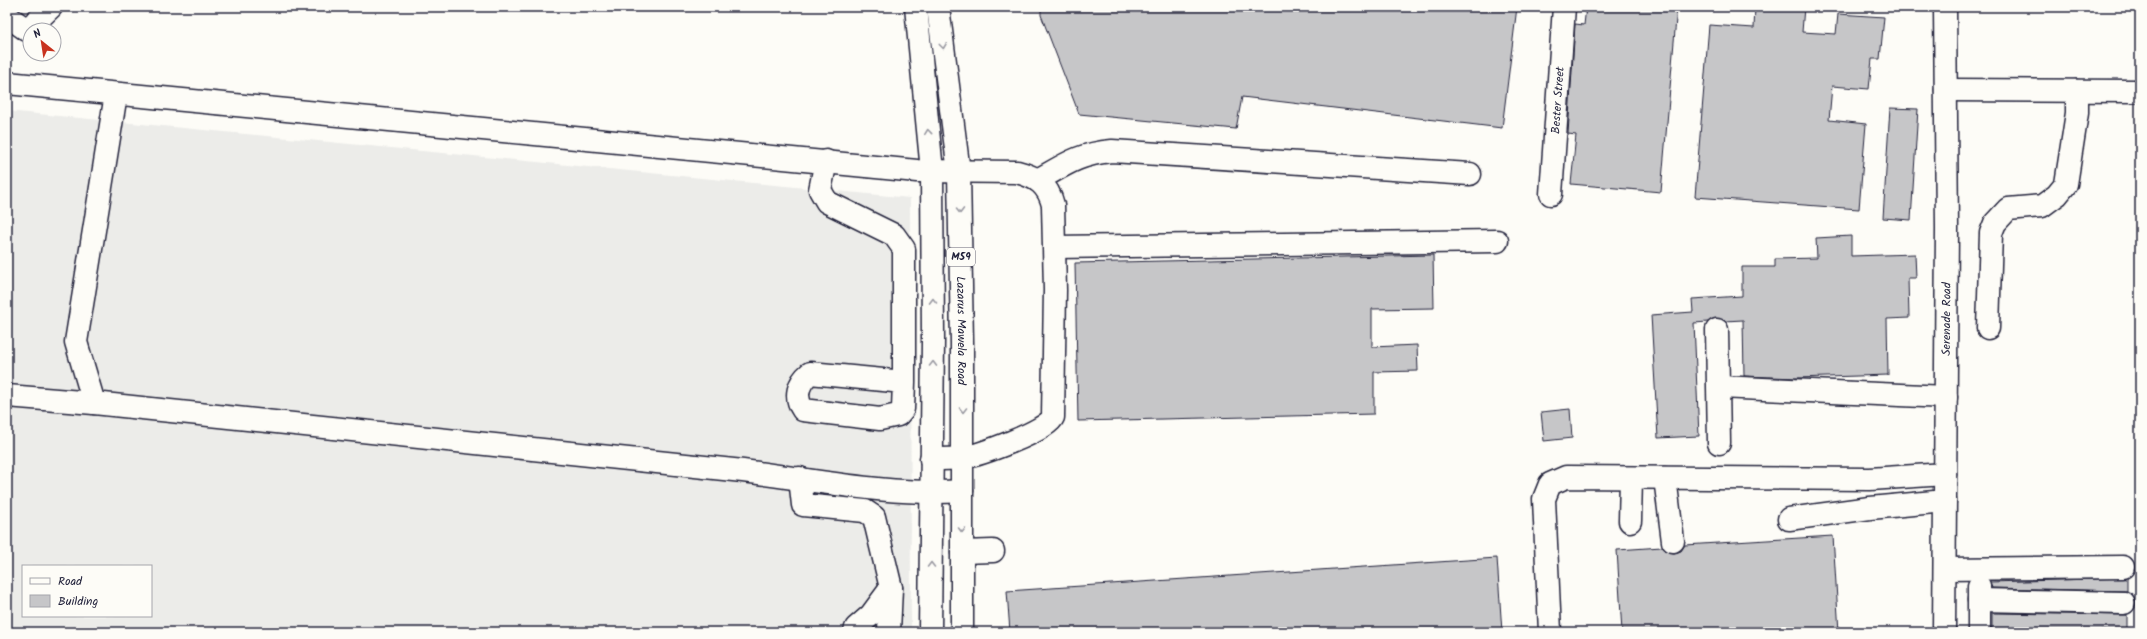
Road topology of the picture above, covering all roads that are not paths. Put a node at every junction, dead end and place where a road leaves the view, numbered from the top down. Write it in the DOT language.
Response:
graph roads {
  1 [pos="51,7"];
  2 [pos="916,7"];
  3 [pos="938,7"];
  4 [pos="1564,7"];
  5 [pos="1946,7"];
  6 [pos="7,16"];
  7 [pos="7,83"];
  8 [pos="1946,90"];
  9 [pos="2076,91"];
  10 [pos="2140,91"];
  11 [pos="116,94"];
  12 [pos="826,161"];
  13 [pos="932,171"];
  14 [pos="959,172"];
  15 [pos="1470,174"];
  16 [pos="1038,180"];
  17 [pos="1551,194"];
  18 [pos="1497,241"];
  19 [pos="1055,247"];
  20 [pos="1988,328"];
  21 [pos="1717,330"];
  22 [pos="904,382"];
  23 [pos="1718,387"];
  24 [pos="7,396"];
  25 [pos="1946,397"];
  26 [pos="94,403"];
  27 [pos="1719,443"];
  28 [pos="963,458"];
  29 [pos="931,459"];
  30 [pos="1945,474"];
  31 [pos="800,478"];
  32 [pos="1631,478"];
  33 [pos="1665,478"];
  34 [pos="962,491"];
  35 [pos="931,493"];
  36 [pos="1945,501"];
  37 [pos="1789,519"];
  38 [pos="1630,521"];
  39 [pos="1673,541"];
  40 [pos="993,551"];
  41 [pos="962,552"];
  42 [pos="2123,567"];
  43 [pos="1945,569"];
  44 [pos="1978,569"];
  45 [pos="891,588"];
  46 [pos="1979,600"];
  47 [pos="2124,603"];
  48 [pos="856,632"];
  49 [pos="889,632"];
  50 [pos="930,632"];
  51 [pos="962,632"];
  52 [pos="1550,632"];
  53 [pos="1944,632"];
  54 [pos="1979,632"];
  1 -- 6 [label="street"];
  13 -- 2 [label="street, M59, one-way"];
  3 -- 14 [label="street, Lazarus Mawela Road / M59, one-way"];
  4 -- 17 [label="street, Bester Street"];
  5 -- 8 [label="street, Serenade Road"];
  7 -- 11 [label="street"];
  8 -- 9 [label="street"];
  8 -- 25 [label="street, Serenade Road"];
  9 -- 10 [label="street"];
  9 -- 20 [label="street"];
  11 -- 12 [label="street"];
  11 -- 26 [label="street"];
  12 -- 13 [label="street"];
  12 -- 22 [label="street"];
  13 -- 14 [label="street"];
  29 -- 13 [label="street, M59, one-way"];
  14 -- 16 [label="street"];
  14 -- 28 [label="street, Lazarus Mawela Road / M59, one-way"];
  15 -- 16 [label="street"];
  16 -- 19 [label="street"];
  18 -- 19 [label="street"];
  19 -- 28 [label="street"];
  21 -- 23 [label="street"];
  23 -- 25 [label="street"];
  23 -- 27 [label="street"];
  24 -- 26 [label="street"];
  25 -- 30 [label="street, Serenade Road"];
  26 -- 31 [label="street"];
  28 -- 29 [label="street"];
  28 -- 34 [label="street, Lazarus Mawela Road / M59"];
  29 -- 35 [label="street, M59"];
  30 -- 33 [label="street"];
  30 -- 36 [label="street, Serenade Road"];
  31 -- 35 [label="street"];
  31 -- 45 [label="street"];
  32 -- 33 [label="street"];
  32 -- 38 [label="street"];
  32 -- 52 [label="street"];
  33 -- 39 [label="street"];
  34 -- 35 [label="street"];
  34 -- 41 [label="street, Lazarus Mawela Road / M59, one-way"];
  50 -- 35 [label="street, M59, one-way"];
  36 -- 37 [label="street"];
  36 -- 43 [label="street, Serenade Road"];
  40 -- 41 [label="street"];
  41 -- 51 [label="street, Lazarus Mawela Road / M59"];
  42 -- 44 [label="street"];
  43 -- 44 [label="street"];
  43 -- 53 [label="street, Serenade Road"];
  44 -- 46 [label="street"];
  45 -- 48 [label="street"];
  45 -- 49 [label="street"];
  46 -- 47 [label="street"];
  46 -- 54 [label="street"];
}
